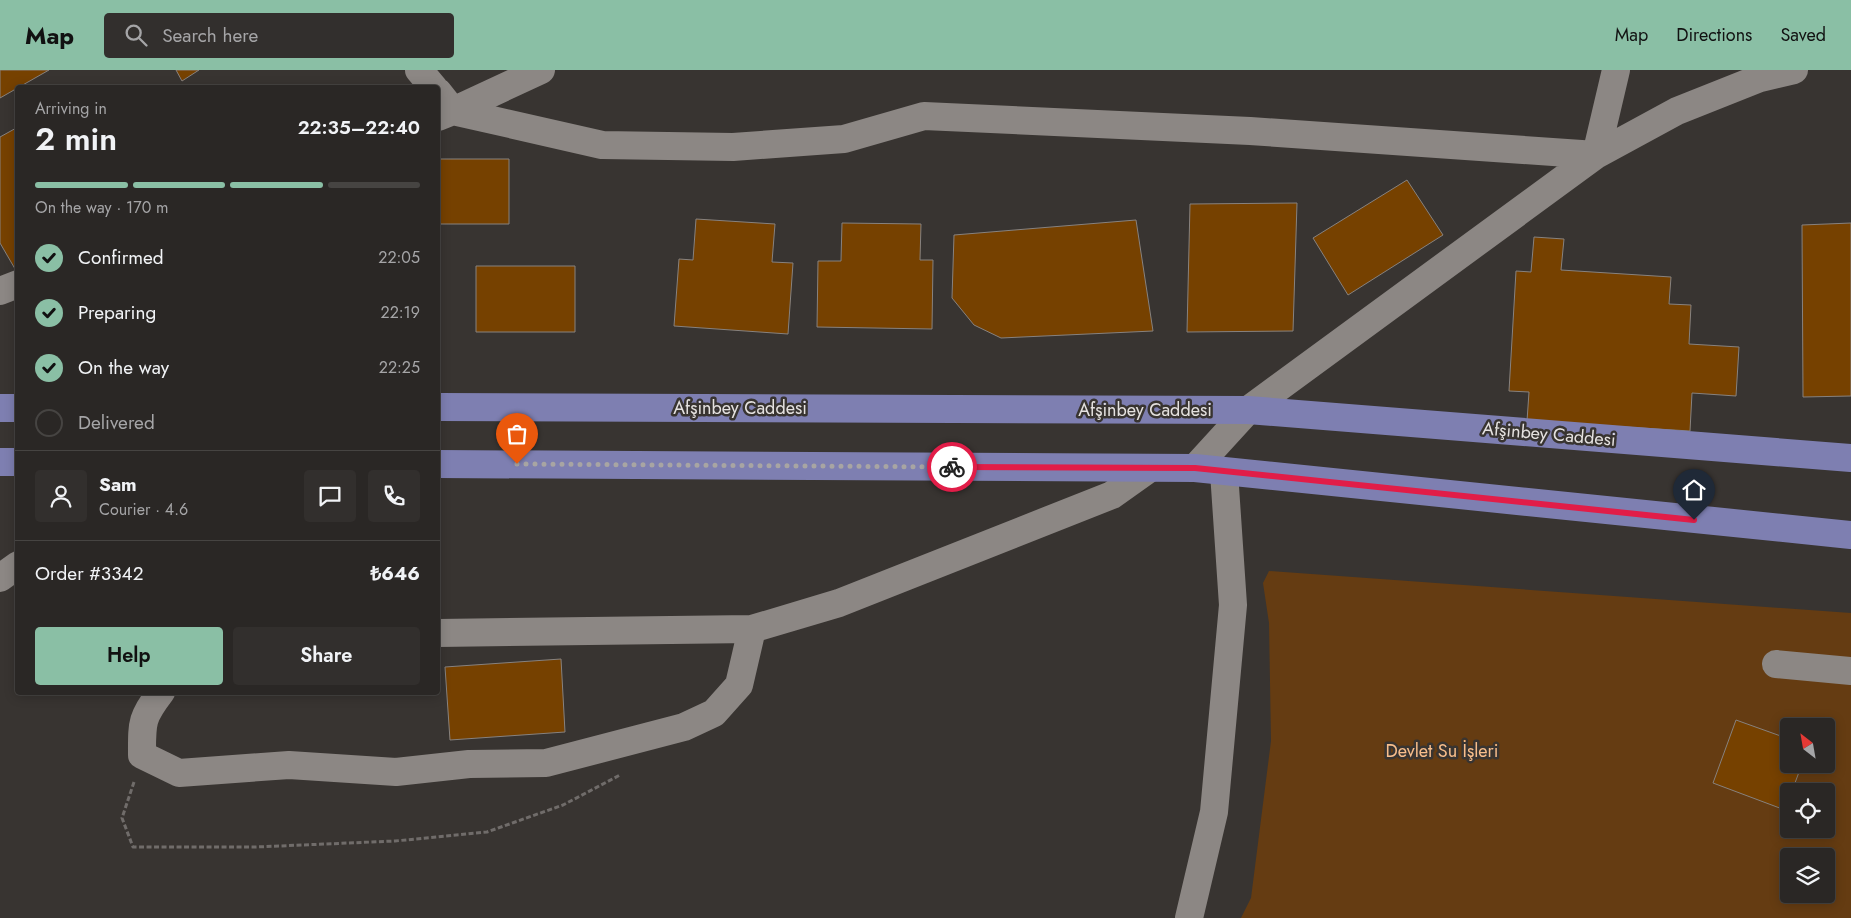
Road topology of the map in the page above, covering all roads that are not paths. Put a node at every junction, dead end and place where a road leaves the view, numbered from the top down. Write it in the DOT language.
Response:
graph roads {
  1 [pos="419,70"];
  2 [pos="540,70"];
  3 [pos="1616,70"];
  4 [pos="1794,70"];
  5 [pos="432,85"];
  6 [pos="443,107"];
  7 [pos="1596,155"];
  8 [pos="15,285"];
  9 [pos="0,291"];
  10 [pos="440,407"];
  11 [pos="0,408"];
  12 [pos="15,408"];
  13 [pos="1248,410"];
  14 [pos="1851,458"];
  15 [pos="0,462"];
  16 [pos="15,462"];
  17 [pos="440,464"];
  18 [pos="1150,468"];
  19 [pos="1195,468"];
  20 [pos="1224,472"];
  21 [pos="1851,535"];
  22 [pos="15,567"];
  23 [pos="0,578"];
  24 [pos="752,629"];
  25 [pos="440,633"];
  26 [pos="1776,664"];
  27 [pos="1851,670"];
  28 [pos="159,695"];
  29 [pos="1190,918"];
  1 -- 5 [label="street"];
  2 -- 6 [label="street"];
  3 -- 7 [label="street"];
  4 -- 7 [label="street"];
  6 -- 7 [label="street"];
  7 -- 13 [label="street"];
  8 -- 9 [label="street"];
  10 -- 13 [label="main road, Afşinbey Caddesi"];
  11 -- 12 [label="main road"];
  13 -- 14 [label="main road, Afşinbey Caddesi"];
  13 -- 19 [label="street"];
  15 -- 16 [label="main road"];
  17 -- 18 [label="main road"];
  18 -- 19 [label="main road"];
  18 -- 24 [label="street"];
  19 -- 20 [label="main road"];
  20 -- 21 [label="main road"];
  20 -- 29 [label="street"];
  22 -- 23 [label="street"];
  24 -- 25 [label="street"];
  24 -- 28 [label="street"];
  26 -- 27 [label="street"];
}
